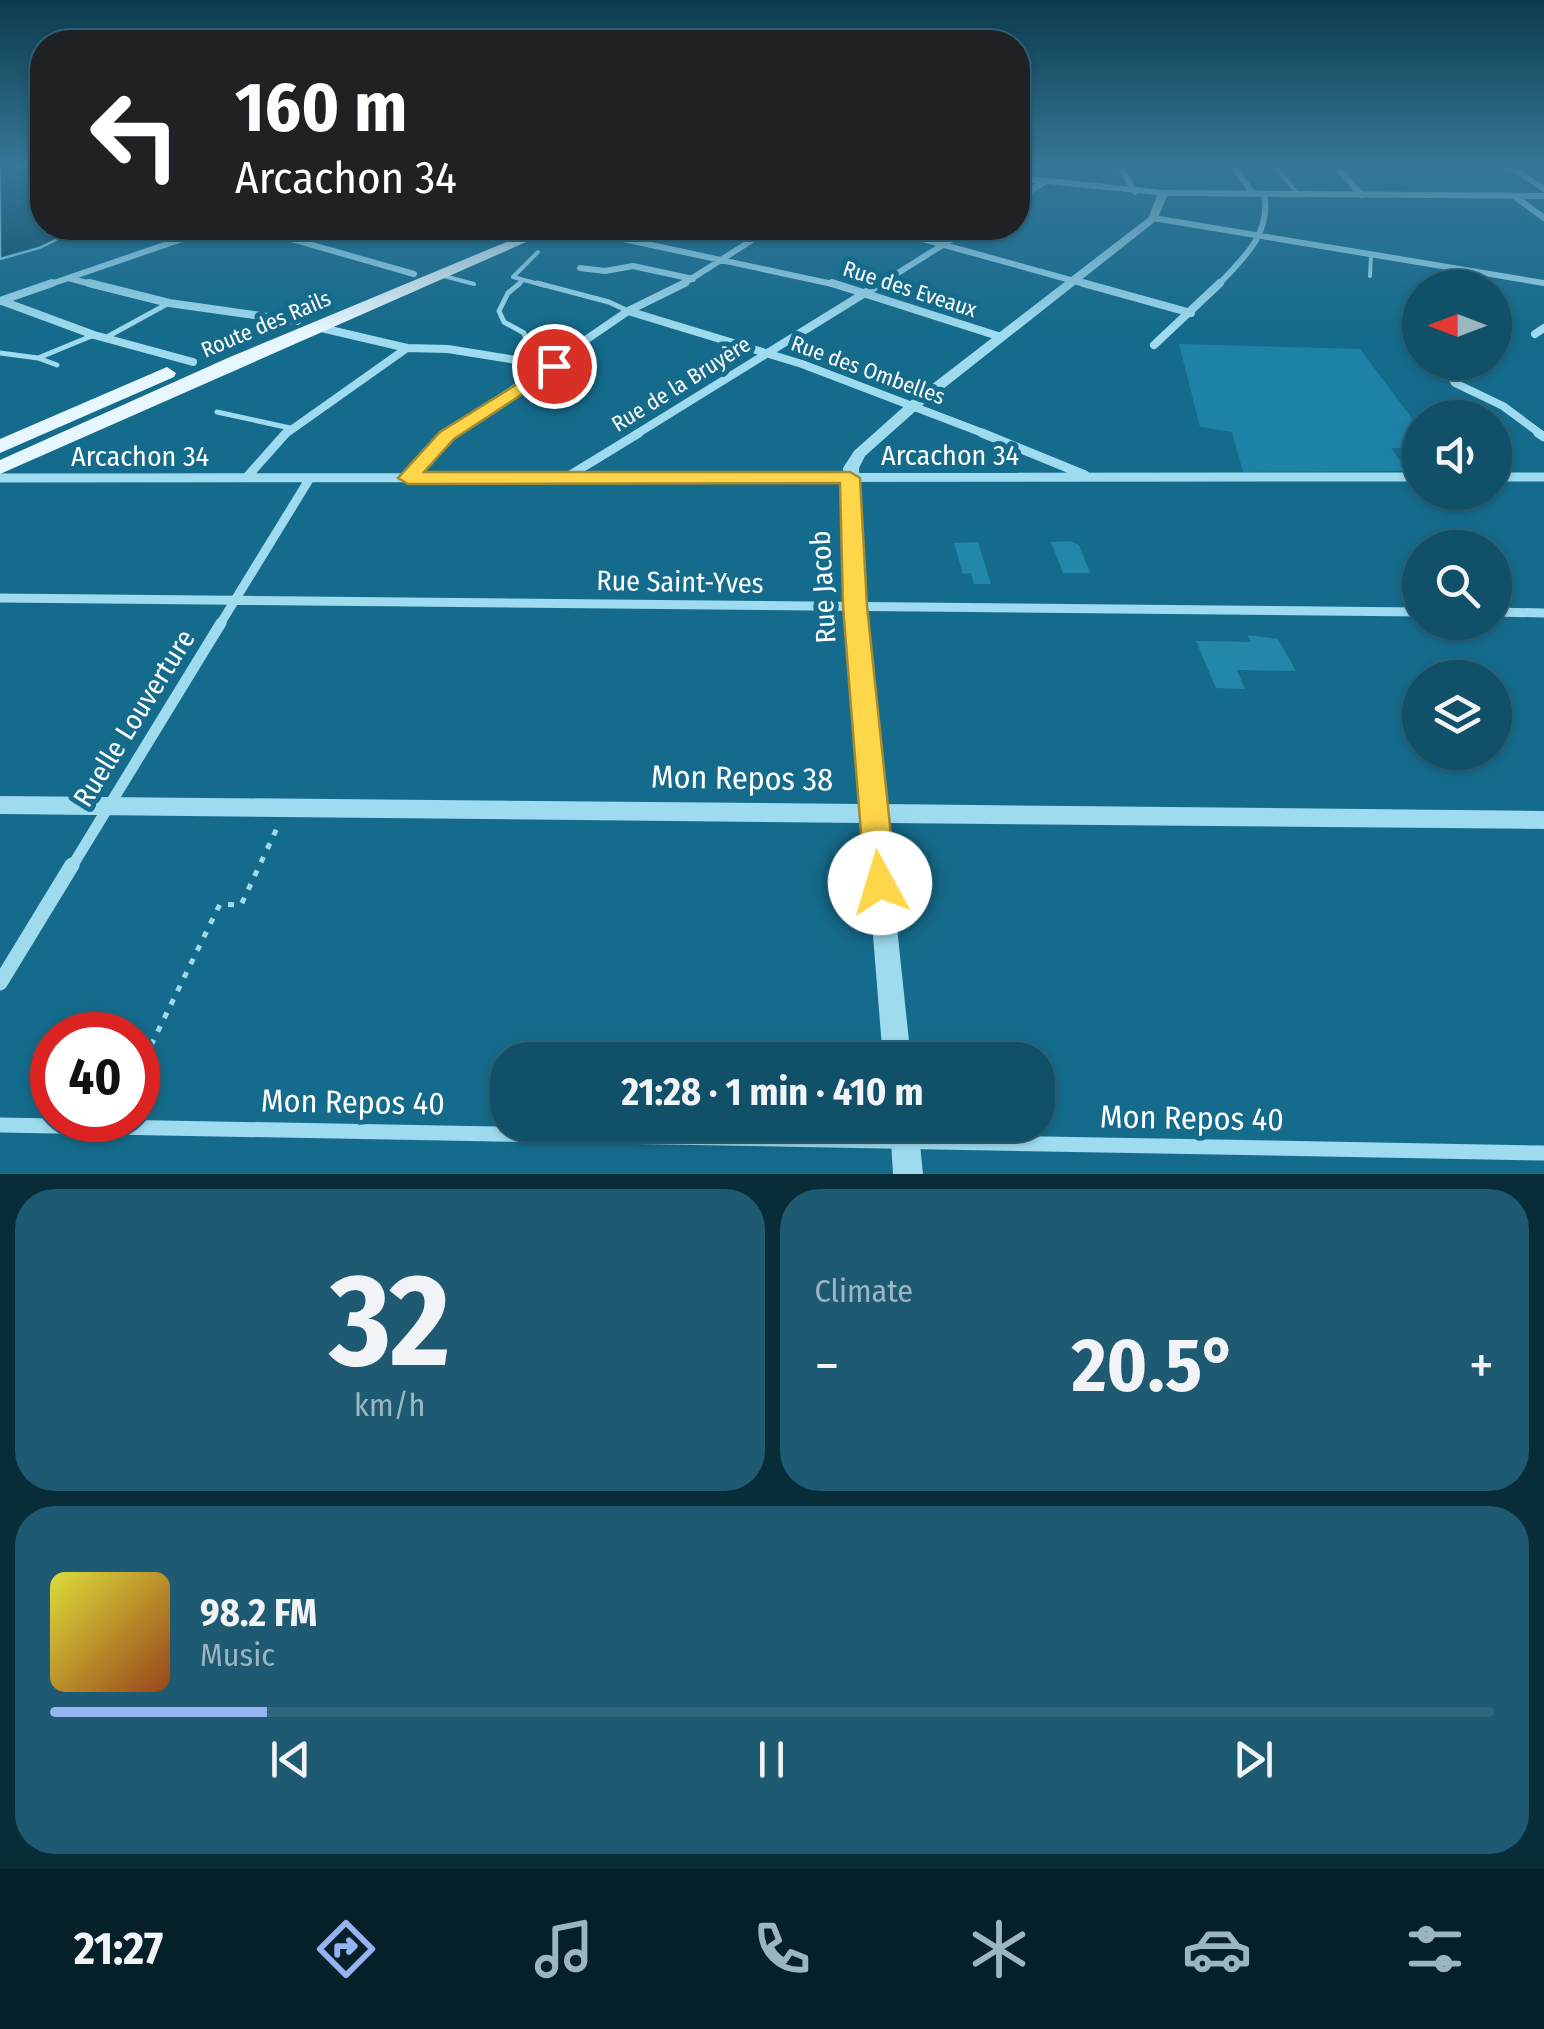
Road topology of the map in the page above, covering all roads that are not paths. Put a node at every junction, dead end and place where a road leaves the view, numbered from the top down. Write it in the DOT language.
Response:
graph roads {
  1 [pos="1149,222"];
  2 [pos="1174,222"];
  3 [pos="1265,222"];
  4 [pos="1259,238"];
  5 [pos="179,240"];
  6 [pos="295,240"];
  7 [pos="498,240"];
  8 [pos="523,240"];
  9 [pos="630,240"];
  10 [pos="754,240"];
  11 [pos="927,240"];
  12 [pos="949,240"];
  13 [pos="942,244"];
  14 [pos="538,252"];
  15 [pos="1370,255"];
  16 [pos="726,260"];
  17 [pos="580,268"];
  18 [pos="1448,269"];
  19 [pos="414,274"];
  20 [pos="440,275"];
  21 [pos="1370,276"];
  22 [pos="68,278"];
  23 [pos="694,279"];
  24 [pos="1071,280"];
  25 [pos="522,281"];
  26 [pos="1544,283"];
  27 [pos="474,284"];
  28 [pos="863,291"];
  29 [pos="1,301"];
  30 [pos="169,304"];
  31 [pos="628,312"];
  32 [pos="1191,312"];
  33 [pos="298,321"];
  34 [pos="317,326"];
  35 [pos="1544,328"];
  36 [pos="1535,334"];
  37 [pos="94,335"];
  38 [pos="1002,337"];
  39 [pos="105,338"];
  40 [pos="1154,345"];
  41 [pos="407,348"];
  42 [pos="766,352"];
  43 [pos="0,353"];
  44 [pos="38,358"];
  45 [pos="193,362"];
  46 [pos="532,362"];
  47 [pos="57,365"];
  48 [pos="554,366"];
  49 [pos="1453,380"];
  50 [pos="914,405"];
  51 [pos="217,412"];
  52 [pos="290,428"];
  53 [pos="1544,436"];
  54 [pos="0,447"];
  55 [pos="0,468"];
  56 [pos="1090,477"];
  57 [pos="1402,477"];
  58 [pos="1512,477"];
  59 [pos="1544,477"];
  60 [pos="0,478"];
  61 [pos="246,478"];
  62 [pos="310,478"];
  63 [pos="408,478"];
  64 [pos="565,478"];
  65 [pos="850,478"];
  66 [pos="0,598"];
  67 [pos="235,600"];
  68 [pos="855,606"];
  69 [pos="1402,612"];
  70 [pos="1512,612"];
  71 [pos="1544,613"];
  72 [pos="0,804"];
  73 [pos="109,806"];
  74 [pos="874,812"];
  75 [pos="1544,820"];
  76 [pos="0,984"];
  77 [pos="896,1042"];
  78 [pos="0,1125"];
  79 [pos="490,1130"];
  80 [pos="1055,1138"];
  81 [pos="906,1142"];
  82 [pos="1544,1153"];
  83 [pos="908,1174"];
  1 -- 24 [label="street"];
  2 -- 4 [label="street"];
  3 -- 4 [label="street"];
  4 -- 15 [label="street"];
  4 -- 32 [label="street"];
  5 -- 22 [label="street"];
  6 -- 19 [label="street"];
  7 -- 19 [label="main road, Route des Rails"];
  8 -- 20 [label="main road, Route des Rails"];
  9 -- 16 [label="street, Rue des Eveaux"];
  10 -- 16 [label="street"];
  11 -- 13 [label="street"];
  12 -- 13 [label="street, Rue de la Bruyère"];
  13 -- 24 [label="street"];
  13 -- 28 [label="street, Rue de la Bruyère"];
  14 -- 25 [label="lane"];
  15 -- 18 [label="street"];
  15 -- 21 [label="lane"];
  16 -- 23 [label="street"];
  16 -- 28 [label="street, Rue des Eveaux"];
  17 -- 23 [label="street"];
  18 -- 26 [label="street"];
  19 -- 33 [label="main road, Route des Rails"];
  20 -- 27 [label="lane"];
  20 -- 34 [label="main road, Route des Rails"];
  22 -- 29 [label="street"];
  22 -- 30 [label="street"];
  23 -- 31 [label="street"];
  24 -- 32 [label="street"];
  24 -- 38 [label="street"];
  25 -- 31 [label="lane"];
  25 -- 46 [label="lane"];
  28 -- 38 [label="street, Rue des Eveaux"];
  28 -- 42 [label="street, Rue de la Bruyère"];
  29 -- 37 [label="street"];
  30 -- 33 [label="street"];
  30 -- 39 [label="lane"];
  31 -- 42 [label="street, Rue des Ombelles"];
  31 -- 48 [label="street"];
  32 -- 40 [label="street"];
  33 -- 45 [label="main road, Route des Rails"];
  34 -- 41 [label="street"];
  34 -- 55 [label="main road, Route des Rails"];
  35 -- 36 [label="street"];
  37 -- 39 [label="street"];
  37 -- 44 [label="lane"];
  38 -- 50 [label="street"];
  39 -- 45 [label="street"];
  41 -- 46 [label="street"];
  41 -- 52 [label="street"];
  42 -- 50 [label="street, Rue des Ombelles"];
  42 -- 64 [label="street, Rue de la Bruyère"];
  43 -- 44 [label="lane"];
  44 -- 47 [label="lane"];
  45 -- 54 [label="main road, Route des Rails"];
  46 -- 48 [label="street"];
  48 -- 63 [label="street"];
  49 -- 53 [label="street"];
  50 -- 56 [label="street, Rue des Ombelles"];
  50 -- 65 [label="street"];
  51 -- 52 [label="lane"];
  52 -- 61 [label="street"];
  56 -- 57 [label="street, Arcachon 34"];
  56 -- 65 [label="street, Arcachon 34"];
  58 -- 59 [label="street"];
  60 -- 61 [label="street, Arcachon 34"];
  61 -- 62 [label="street, Arcachon 34"];
  62 -- 63 [label="street, Arcachon 34"];
  62 -- 67 [label="street, Ruelle Louverture"];
  63 -- 64 [label="street, Arcachon 34"];
  64 -- 65 [label="street, Arcachon 34"];
  65 -- 68 [label="street, Rue Jacob"];
  66 -- 67 [label="street, Rue Saint-Yves"];
  67 -- 68 [label="street, Rue Saint-Yves"];
  67 -- 73 [label="street, Ruelle Louverture"];
  68 -- 69 [label="street, Rue Saint-Yves"];
  68 -- 74 [label="street, Rue Jacob"];
  70 -- 71 [label="street"];
  72 -- 73 [label="street, Mon Repos 38"];
  73 -- 74 [label="street, Mon Repos 38"];
  73 -- 76 [label="street, Ruelle Louverture"];
  74 -- 75 [label="street, Mon Repos 38"];
  74 -- 77 [label="street, Rue Jacob"];
  78 -- 79 [label="street, Mon Repos 40"];
  80 -- 82 [label="street, Mon Repos 40"];
  81 -- 83 [label="street"];
}
